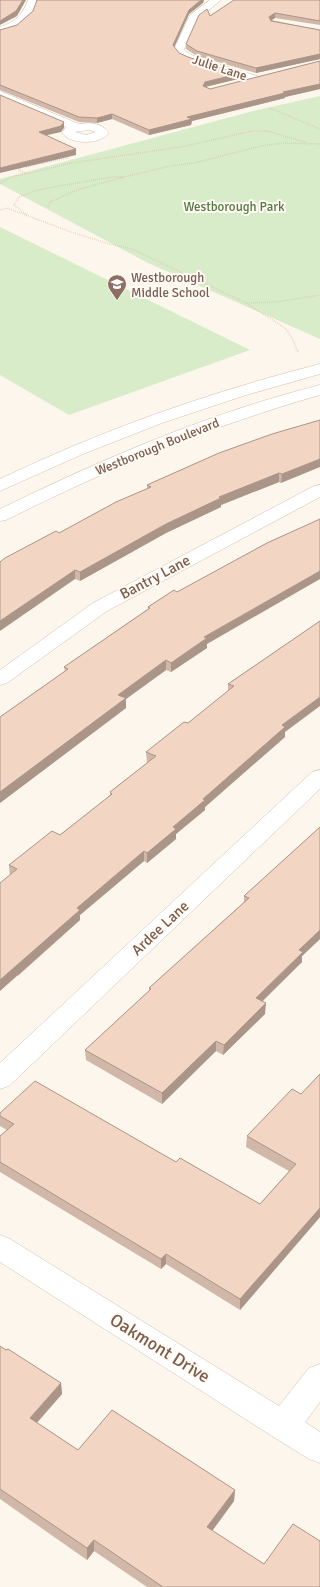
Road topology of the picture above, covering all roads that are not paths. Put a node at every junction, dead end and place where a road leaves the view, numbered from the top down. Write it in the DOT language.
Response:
graph roads {
  1 [pos="33,0"];
  2 [pos="216,0"];
  3 [pos="0,31"];
  4 [pos="233,84"];
  5 [pos="0,94"];
  6 [pos="76,127"];
  7 [pos="320,370"];
  8 [pos="320,390"];
  9 [pos="0,486"];
  10 [pos="320,490"];
  11 [pos="0,516"];
  12 [pos="0,679"];
  13 [pos="320,777"];
  14 [pos="0,1079"];
  15 [pos="0,1247"];
  16 [pos="320,1378"];
  17 [pos="284,1426"];
  18 [pos="320,1449"];
  1 -- 3 [label="street"];
  2 -- 4 [label="street, Julie Lane"];
  5 -- 6 [label="street"];
  7 -- 9 [label="street, Westborough Boulevard"];
  8 -- 11 [label="street, Westborough Boulevard"];
  10 -- 12 [label="street, Bantry Lane"];
  13 -- 14 [label="street, Ardee Lane"];
  15 -- 17 [label="street, Oakmont Drive"];
  16 -- 17 [label="street"];
  17 -- 18 [label="street, Oakmont Drive"];
}
